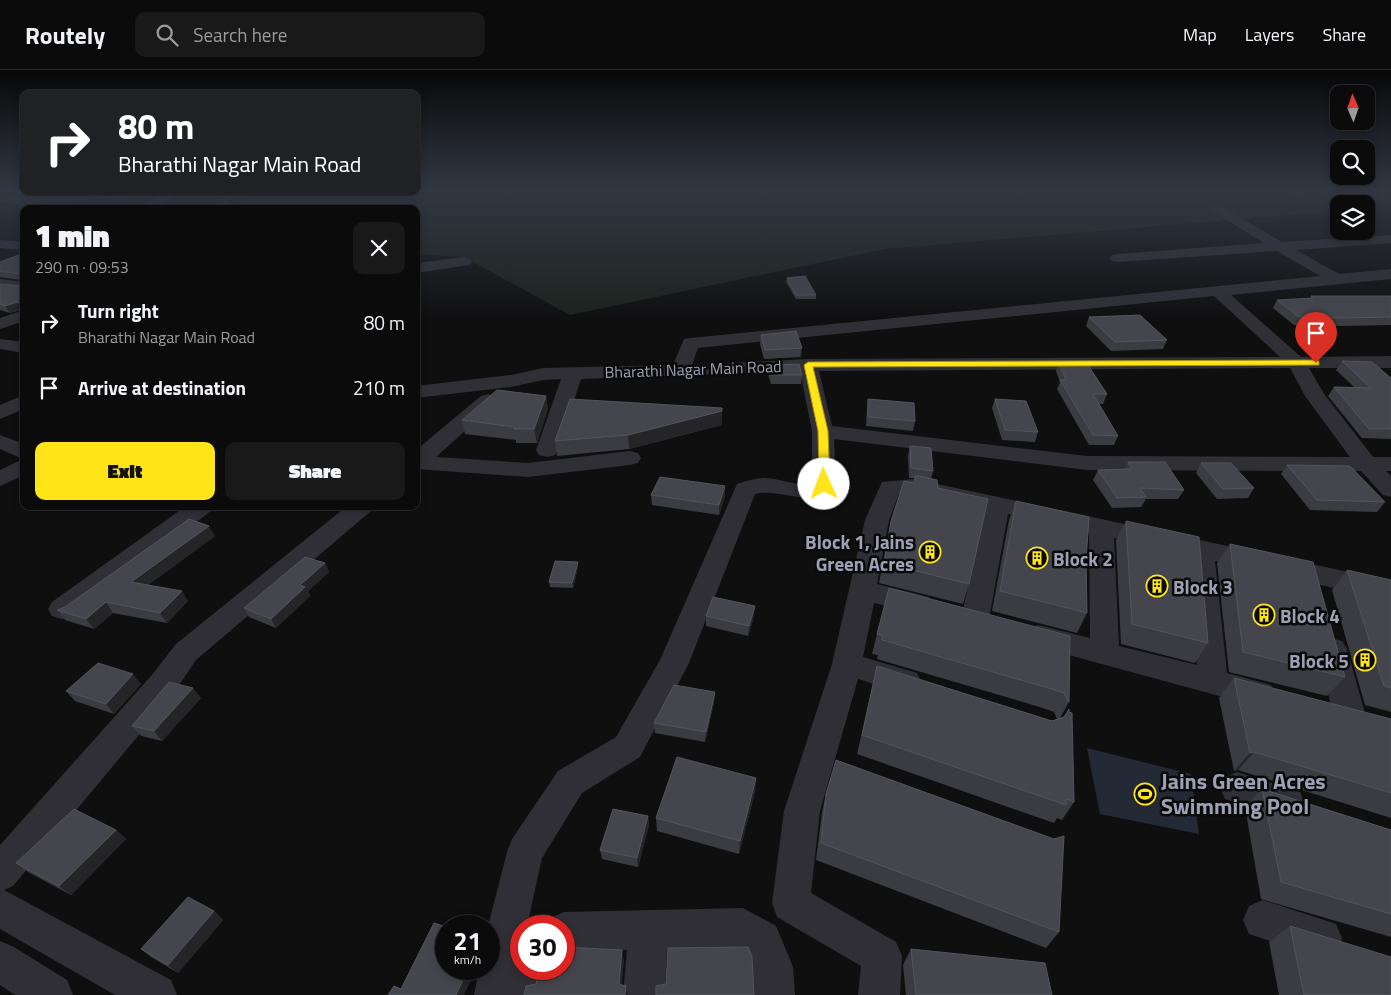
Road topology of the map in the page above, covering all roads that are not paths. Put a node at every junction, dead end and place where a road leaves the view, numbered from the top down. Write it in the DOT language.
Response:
graph roads {
  1 [pos="1256,233"];
  2 [pos="1391,239"];
  3 [pos="0,244"];
  4 [pos="20,246"];
  5 [pos="1276,246"];
  6 [pos="20,255"];
  7 [pos="1117,258"];
  8 [pos="8,261"];
  9 [pos="464,262"];
  10 [pos="420,268"];
  11 [pos="1391,274"];
  12 [pos="1338,280"];
  13 [pos="0,284"];
  14 [pos="20,286"];
  15 [pos="1219,292"];
  16 [pos="2,345"];
  17 [pos="20,347"];
  18 [pos="1391,362"];
  19 [pos="1297,363"];
  20 [pos="808,365"];
  21 [pos="681,371"];
  22 [pos="573,373"];
  23 [pos="511,381"];
  24 [pos="420,392"];
  25 [pos="20,403"];
  26 [pos="0,413"];
  27 [pos="823,431"];
  28 [pos="0,441"];
  29 [pos="547,450"];
  30 [pos="20,451"];
  31 [pos="630,458"];
  32 [pos="420,459"];
  33 [pos="420,462"];
  34 [pos="1367,464"];
  35 [pos="1391,464"];
  36 [pos="20,468"];
  37 [pos="0,480"];
  38 [pos="1391,490"];
  39 [pos="998,504"];
  40 [pos="198,510"];
  41 [pos="358,510"];
  42 [pos="1100,527"];
  43 [pos="1201,549"];
  44 [pos="1312,574"];
  45 [pos="863,590"];
  46 [pos="1391,591"];
  47 [pos="62,609"];
  48 [pos="955,614"];
  49 [pos="1105,653"];
  50 [pos="847,664"];
  51 [pos="1213,681"];
  52 [pos="930,690"];
  53 [pos="1285,700"];
  54 [pos="1322,710"];
  55 [pos="1237,788"];
  56 [pos="1318,813"];
  57 [pos="0,873"];
  58 [pos="0,908"];
  59 [pos="1263,920"];
  60 [pos="648,930"];
  61 [pos="575,932"];
  62 [pos="1354,948"];
  63 [pos="0,961"];
  64 [pos="521,980"];
  65 [pos="52,995"];
  66 [pos="156,995"];
  67 [pos="495,995"];
  68 [pos="518,995"];
  69 [pos="644,995"];
  70 [pos="774,995"];
  71 [pos="879,995"];
  1 -- 5 [label="street"];
  2 -- 5 [label="street"];
  3 -- 4 [label="street"];
  5 -- 7 [label="street"];
  5 -- 12 [label="street"];
  6 -- 8 [label="street"];
  9 -- 10 [label="street"];
  11 -- 12 [label="street"];
  12 -- 15 [label="street"];
  13 -- 14 [label="street"];
  15 -- 19 [label="street"];
  15 -- 21 [label="street"];
  16 -- 17 [label="street"];
  18 -- 19 [label="street, Bharathi Nagar Main Road"];
  19 -- 20 [label="street, Bharathi Nagar Main Road"];
  19 -- 34 [label="street"];
  20 -- 21 [label="street, Bharathi Nagar Main Road"];
  20 -- 27 [label="street"];
  21 -- 22 [label="street, Bharathi Nagar Main Road"];
  22 -- 23 [label="street, Bharathi Nagar Main Road"];
  22 -- 29 [label="street"];
  23 -- 24 [label="street, Bharathi Nagar Main Road"];
  23 -- 32 [label="street"];
  25 -- 26 [label="street"];
  27 -- 34 [label="street"];
  27 -- 67 [label="street"];
  28 -- 30 [label="street"];
  31 -- 33 [label="street"];
  34 -- 35 [label="street"];
  34 -- 38 [label="street"];
  36 -- 37 [label="street"];
  39 -- 42 [label="street"];
  39 -- 45 [label="street"];
  39 -- 48 [label="street"];
  40 -- 47 [label="street"];
  41 -- 57 [label="street"];
  42 -- 43 [label="street"];
  42 -- 49 [label="street"];
  43 -- 44 [label="street"];
  43 -- 51 [label="street"];
  44 -- 46 [label="street"];
  44 -- 54 [label="street"];
  45 -- 48 [label="street"];
  45 -- 50 [label="street"];
  48 -- 49 [label="street"];
  49 -- 51 [label="street"];
  50 -- 52 [label="street"];
  50 -- 71 [label="street"];
  51 -- 53 [label="street"];
  55 -- 56 [label="street"];
  58 -- 66 [label="street"];
  59 -- 62 [label="street"];
  60 -- 61 [label="street"];
  60 -- 69 [label="street"];
  60 -- 70 [label="street"];
  63 -- 65 [label="street"];
  64 -- 68 [label="street"];
}
